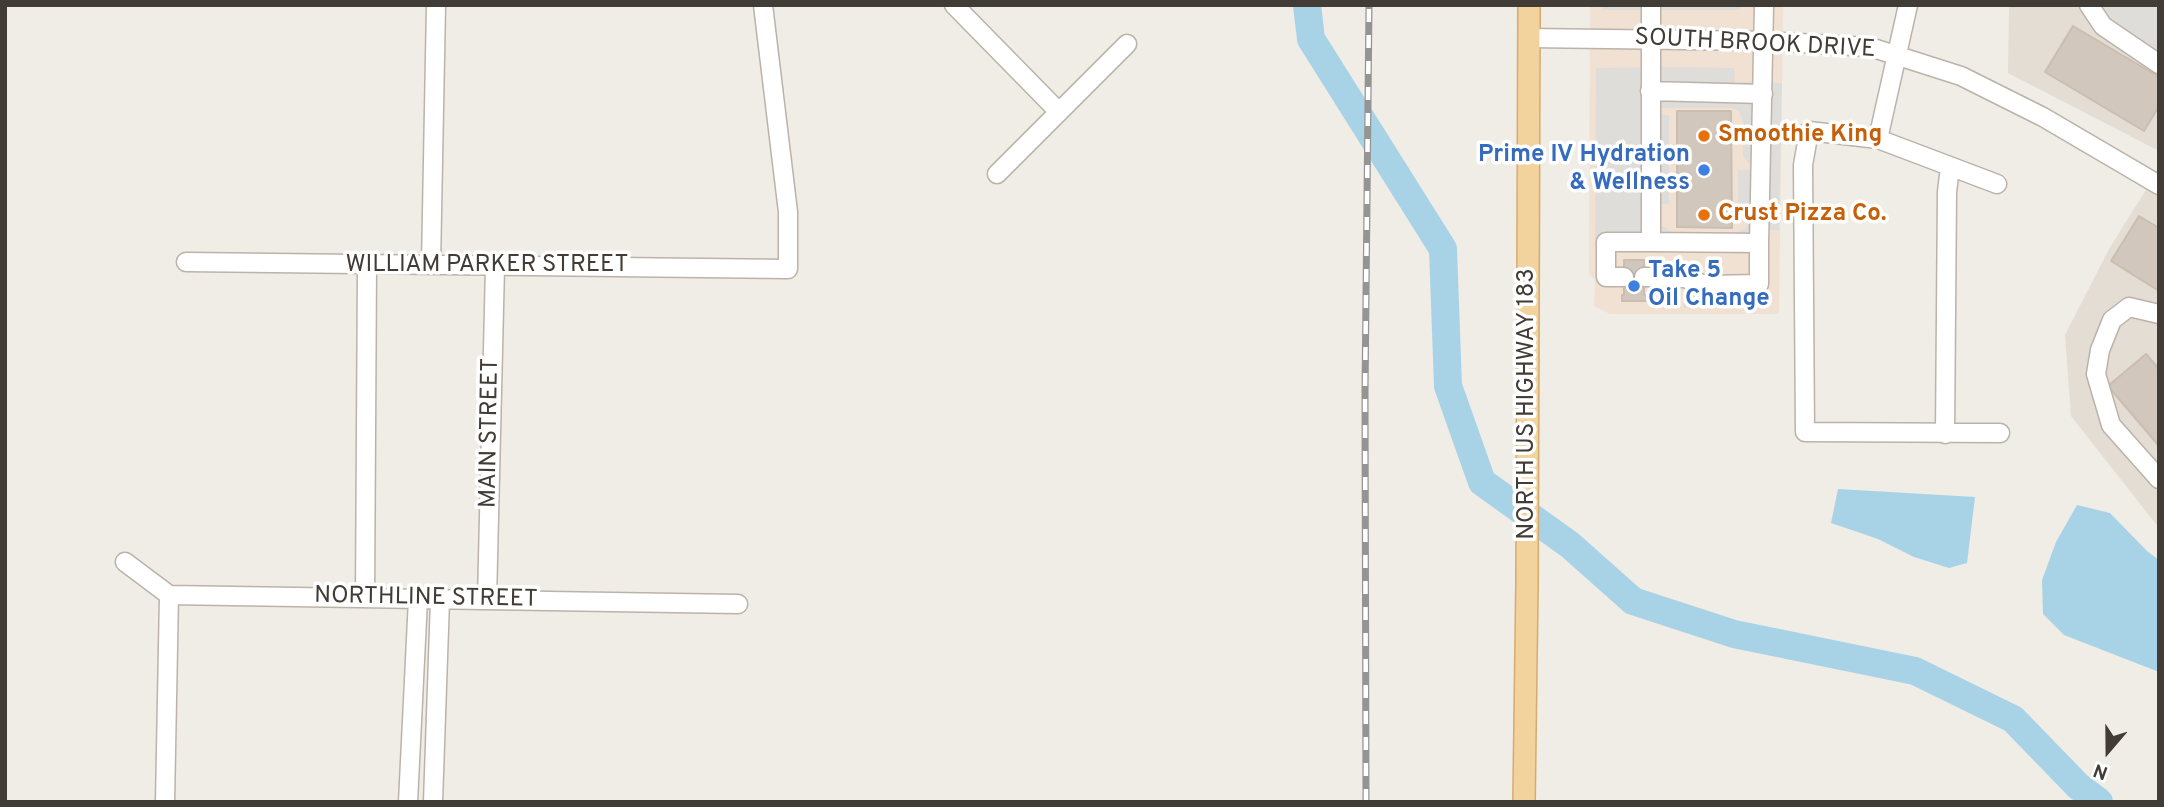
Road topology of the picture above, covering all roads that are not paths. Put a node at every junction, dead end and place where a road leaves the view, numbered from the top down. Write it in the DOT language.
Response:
graph roads {
  1 [pos="436,5"];
  2 [pos="763,5"];
  3 [pos="954,5"];
  4 [pos="1529,5"];
  5 [pos="1651,5"];
  6 [pos="1763,5"];
  7 [pos="1908,5"];
  8 [pos="2089,5"];
  9 [pos="1529,38"];
  10 [pos="1650,39"];
  11 [pos="1763,41"];
  12 [pos="1127,44"];
  13 [pos="1897,54"];
  14 [pos="2159,64"];
  15 [pos="1650,91"];
  16 [pos="1763,94"];
  17 [pos="1059,112"];
  18 [pos="1878,139"];
  19 [pos="1950,167"];
  20 [pos="997,174"];
  21 [pos="1997,184"];
  22 [pos="2159,186"];
  23 [pos="1651,242"];
  24 [pos="1759,243"];
  25 [pos="186,262"];
  26 [pos="367,265"];
  27 [pos="431,265"];
  28 [pos="495,266"];
  29 [pos="1624,277"];
  30 [pos="1644,277"];
  31 [pos="2159,314"];
  32 [pos="2000,433"];
  33 [pos="1945,434"];
  34 [pos="2159,479"];
  35 [pos="125,562"];
  36 [pos="169,595"];
  37 [pos="365,598"];
  38 [pos="418,599"];
  39 [pos="440,600"];
  40 [pos="487,600"];
  41 [pos="738,604"];
  42 [pos="165,802"];
  43 [pos="408,802"];
  44 [pos="433,802"];
  45 [pos="1524,802"];
  1 -- 27 [label="street"];
  2 -- 28 [label="street, WILLIAM PARKER STREET"];
  3 -- 17 [label="street"];
  4 -- 9 [label="main road, NORTH US HIGHWAY 183"];
  5 -- 10 [label="street"];
  6 -- 11 [label="street"];
  7 -- 13 [label="street"];
  8 -- 14 [label="street"];
  9 -- 10 [label="street, SOUTH BROOK DRIVE"];
  9 -- 45 [label="main road, NORTH US HIGHWAY 183"];
  10 -- 11 [label="street, SOUTH BROOK DRIVE"];
  10 -- 15 [label="street"];
  11 -- 13 [label="street, SOUTH BROOK DRIVE"];
  11 -- 16 [label="street"];
  12 -- 17 [label="street"];
  13 -- 18 [label="street"];
  13 -- 22 [label="street, SOUTH BROOK DRIVE"];
  15 -- 16 [label="street"];
  15 -- 23 [label="street"];
  16 -- 24 [label="street"];
  17 -- 20 [label="street"];
  18 -- 19 [label="street"];
  18 -- 33 [label="street"];
  19 -- 21 [label="street"];
  19 -- 33 [label="street"];
  23 -- 24 [label="street"];
  23 -- 29 [label="street"];
  24 -- 30 [label="street"];
  25 -- 26 [label="street, WILLIAM PARKER STREET"];
  26 -- 27 [label="street, WILLIAM PARKER STREET"];
  26 -- 37 [label="street"];
  27 -- 28 [label="street, WILLIAM PARKER STREET"];
  28 -- 40 [label="street, MAIN STREET"];
  31 -- 34 [label="street"];
  32 -- 33 [label="street"];
  35 -- 36 [label="street"];
  36 -- 37 [label="street, NORTHLINE STREET"];
  36 -- 42 [label="street"];
  37 -- 38 [label="street, NORTHLINE STREET"];
  38 -- 39 [label="street, NORTHLINE STREET"];
  38 -- 43 [label="street"];
  39 -- 40 [label="street, NORTHLINE STREET"];
  39 -- 44 [label="street"];
  40 -- 41 [label="street, NORTHLINE STREET"];
}
